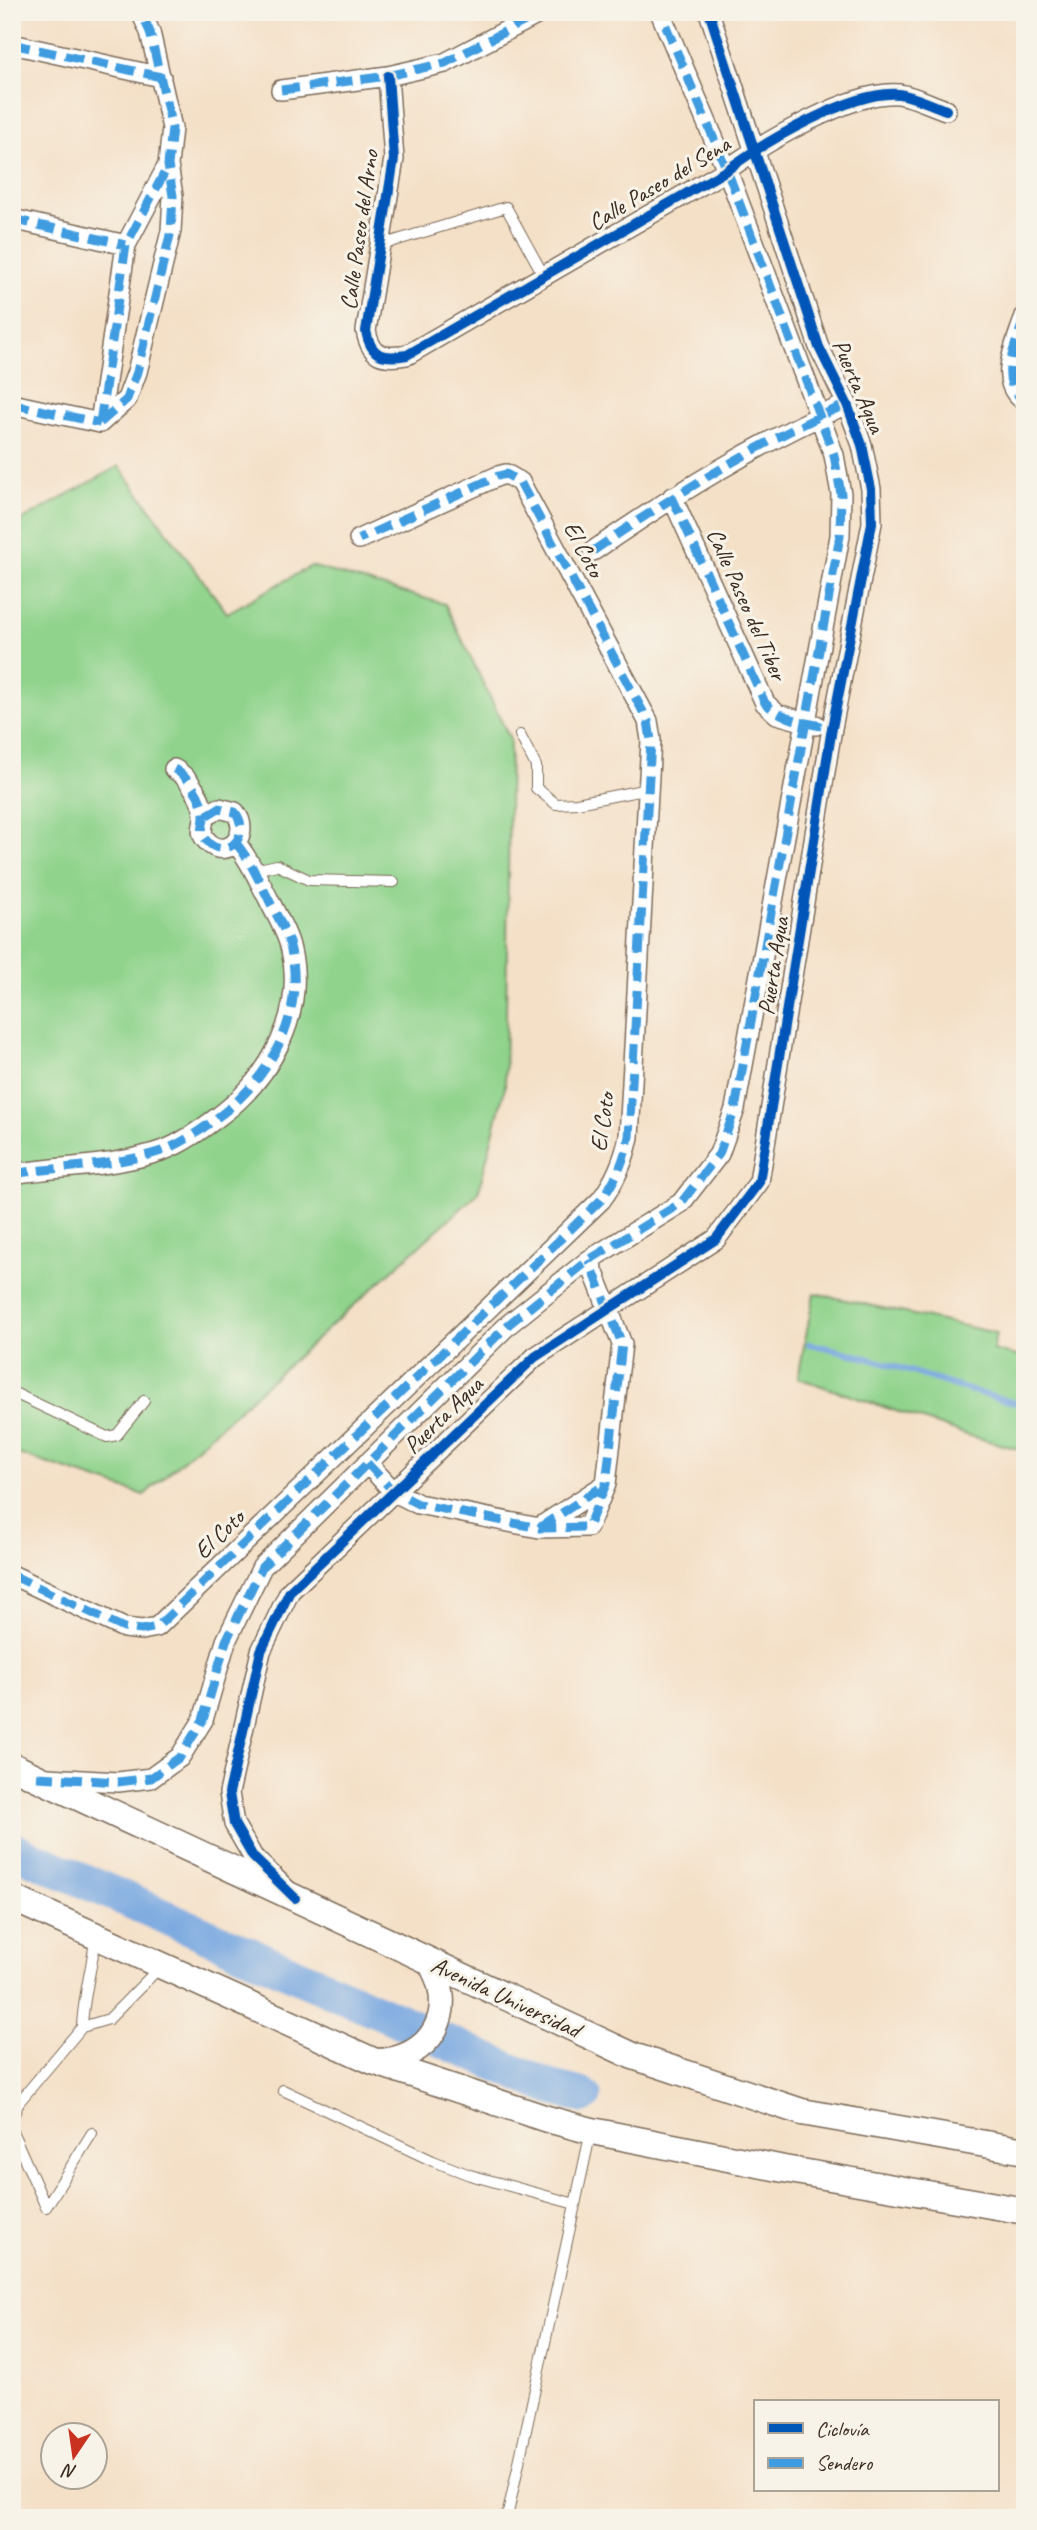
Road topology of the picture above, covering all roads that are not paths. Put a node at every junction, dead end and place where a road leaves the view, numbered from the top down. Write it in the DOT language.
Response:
graph roads {
  1 [pos="141,12"];
  2 [pos="542,12"];
  3 [pos="660,12"];
  4 [pos="709,12"];
  5 [pos="12,44"];
  6 [pos="388,76"];
  7 [pos="161,77"];
  8 [pos="281,90"];
  9 [pos="946,110"];
  10 [pos="754,149"];
  11 [pos="168,166"];
  12 [pos="727,170"];
  13 [pos="12,219"];
  14 [pos="126,245"];
  15 [pos="381,245"];
  16 [pos="544,276"];
  17 [pos="1025,316"];
  18 [pos="407,355"];
  19 [pos="1025,401"];
  20 [pos="12,404"];
  21 [pos="847,404"];
  22 [pos="819,416"];
  23 [pos="100,423"];
  24 [pos="672,497"];
  25 [pos="359,539"];
  26 [pos="593,551"];
  27 [pos="804,723"];
  28 [pos="832,727"];
  29 [pos="520,735"];
  30 [pos="174,769"];
  31 [pos="648,789"];
  32 [pos="204,817"];
  33 [pos="236,843"];
  34 [pos="254,870"];
  35 [pos="394,882"];
  36 [pos="12,1174"];
  37 [pos="589,1261"];
  38 [pos="608,1307"];
  39 [pos="12,1392"];
  40 [pos="144,1401"];
  41 [pos="367,1463"];
  42 [pos="393,1492"];
  43 [pos="12,1575"];
  44 [pos="12,1766"];
  45 [pos="37,1777"];
  46 [pos="12,1898"];
  47 [pos="295,1898"];
  48 [pos="95,1935"];
  49 [pos="428,1960"];
  50 [pos="162,1965"];
  51 [pos="82,2027"];
  52 [pos="373,2061"];
  53 [pos="283,2090"];
  54 [pos="12,2119"];
  55 [pos="12,2131"];
  56 [pos="592,2131"];
  57 [pos="92,2133"];
  58 [pos="1025,2151"];
  59 [pos="575,2204"];
  60 [pos="1025,2211"];
  61 [pos="503,2518"];
  1 -- 7 [label="street"];
  2 -- 6 [label="street"];
  3 -- 12 [label="street, Puerta Aqua"];
  4 -- 10 [label="street, Puerta Aqua"];
  5 -- 7 [label="street"];
  6 -- 8 [label="street"];
  6 -- 15 [label="street, Calle Paseo del Arno"];
  7 -- 11 [label="street"];
  9 -- 10 [label="street, Calle Paseo del Sena"];
  10 -- 12 [label="street, Calle Paseo del Sena"];
  10 -- 21 [label="street, Puerta Aqua"];
  11 -- 14 [label="street"];
  11 -- 23 [label="street"];
  12 -- 16 [label="street, Calle Paseo del Sena"];
  12 -- 22 [label="street, Puerta Aqua"];
  13 -- 14 [label="street"];
  14 -- 23 [label="street"];
  15 -- 16 [label="lane"];
  15 -- 18 [label="street, Calle Paseo del Arno"];
  16 -- 18 [label="street, Calle Paseo del Sena"];
  17 -- 19 [label="street"];
  20 -- 23 [label="street"];
  21 -- 22 [label="street"];
  21 -- 28 [label="street, Puerta Aqua"];
  22 -- 24 [label="street"];
  22 -- 27 [label="street, Puerta Aqua"];
  24 -- 26 [label="street"];
  24 -- 27 [label="street, Calle Paseo del Tiber"];
  25 -- 31 [label="street, El Coto"];
  27 -- 28 [label="street, Calle Paseo del Tiber"];
  27 -- 37 [label="street, Puerta Aqua"];
  28 -- 38 [label="street, Puerta Aqua"];
  29 -- 31 [label="lane"];
  30 -- 32 [label="street"];
  31 -- 43 [label="street, El Coto"];
  32 -- 33 [label="street"];
  32 -- 33 [label="street"];
  33 -- 34 [label="street"];
  34 -- 35 [label="lane"];
  34 -- 36 [label="street"];
  37 -- 38 [label="street"];
  37 -- 41 [label="street, Puerta Aqua"];
  38 -- 42 [label="street, Puerta Aqua"];
  38 -- 42 [label="street"];
  39 -- 40 [label="lane"];
  41 -- 42 [label="street"];
  41 -- 45 [label="street, Puerta Aqua"];
  42 -- 47 [label="street, Puerta Aqua"];
  44 -- 45 [label="main road, Avenida Universidad"];
  45 -- 47 [label="main road, Avenida Universidad"];
  46 -- 48 [label="main road"];
  47 -- 49 [label="main road, Avenida Universidad"];
  48 -- 50 [label="main road"];
  48 -- 51 [label="lane"];
  49 -- 52 [label="street"];
  49 -- 58 [label="main road, Avenida Universidad"];
  50 -- 51 [label="lane"];
  50 -- 52 [label="main road"];
  51 -- 54 [label="lane"];
  52 -- 56 [label="main road"];
  53 -- 59 [label="lane"];
  55 -- 57 [label="lane"];
  56 -- 59 [label="lane"];
  56 -- 60 [label="main road"];
  59 -- 61 [label="lane"];
}
